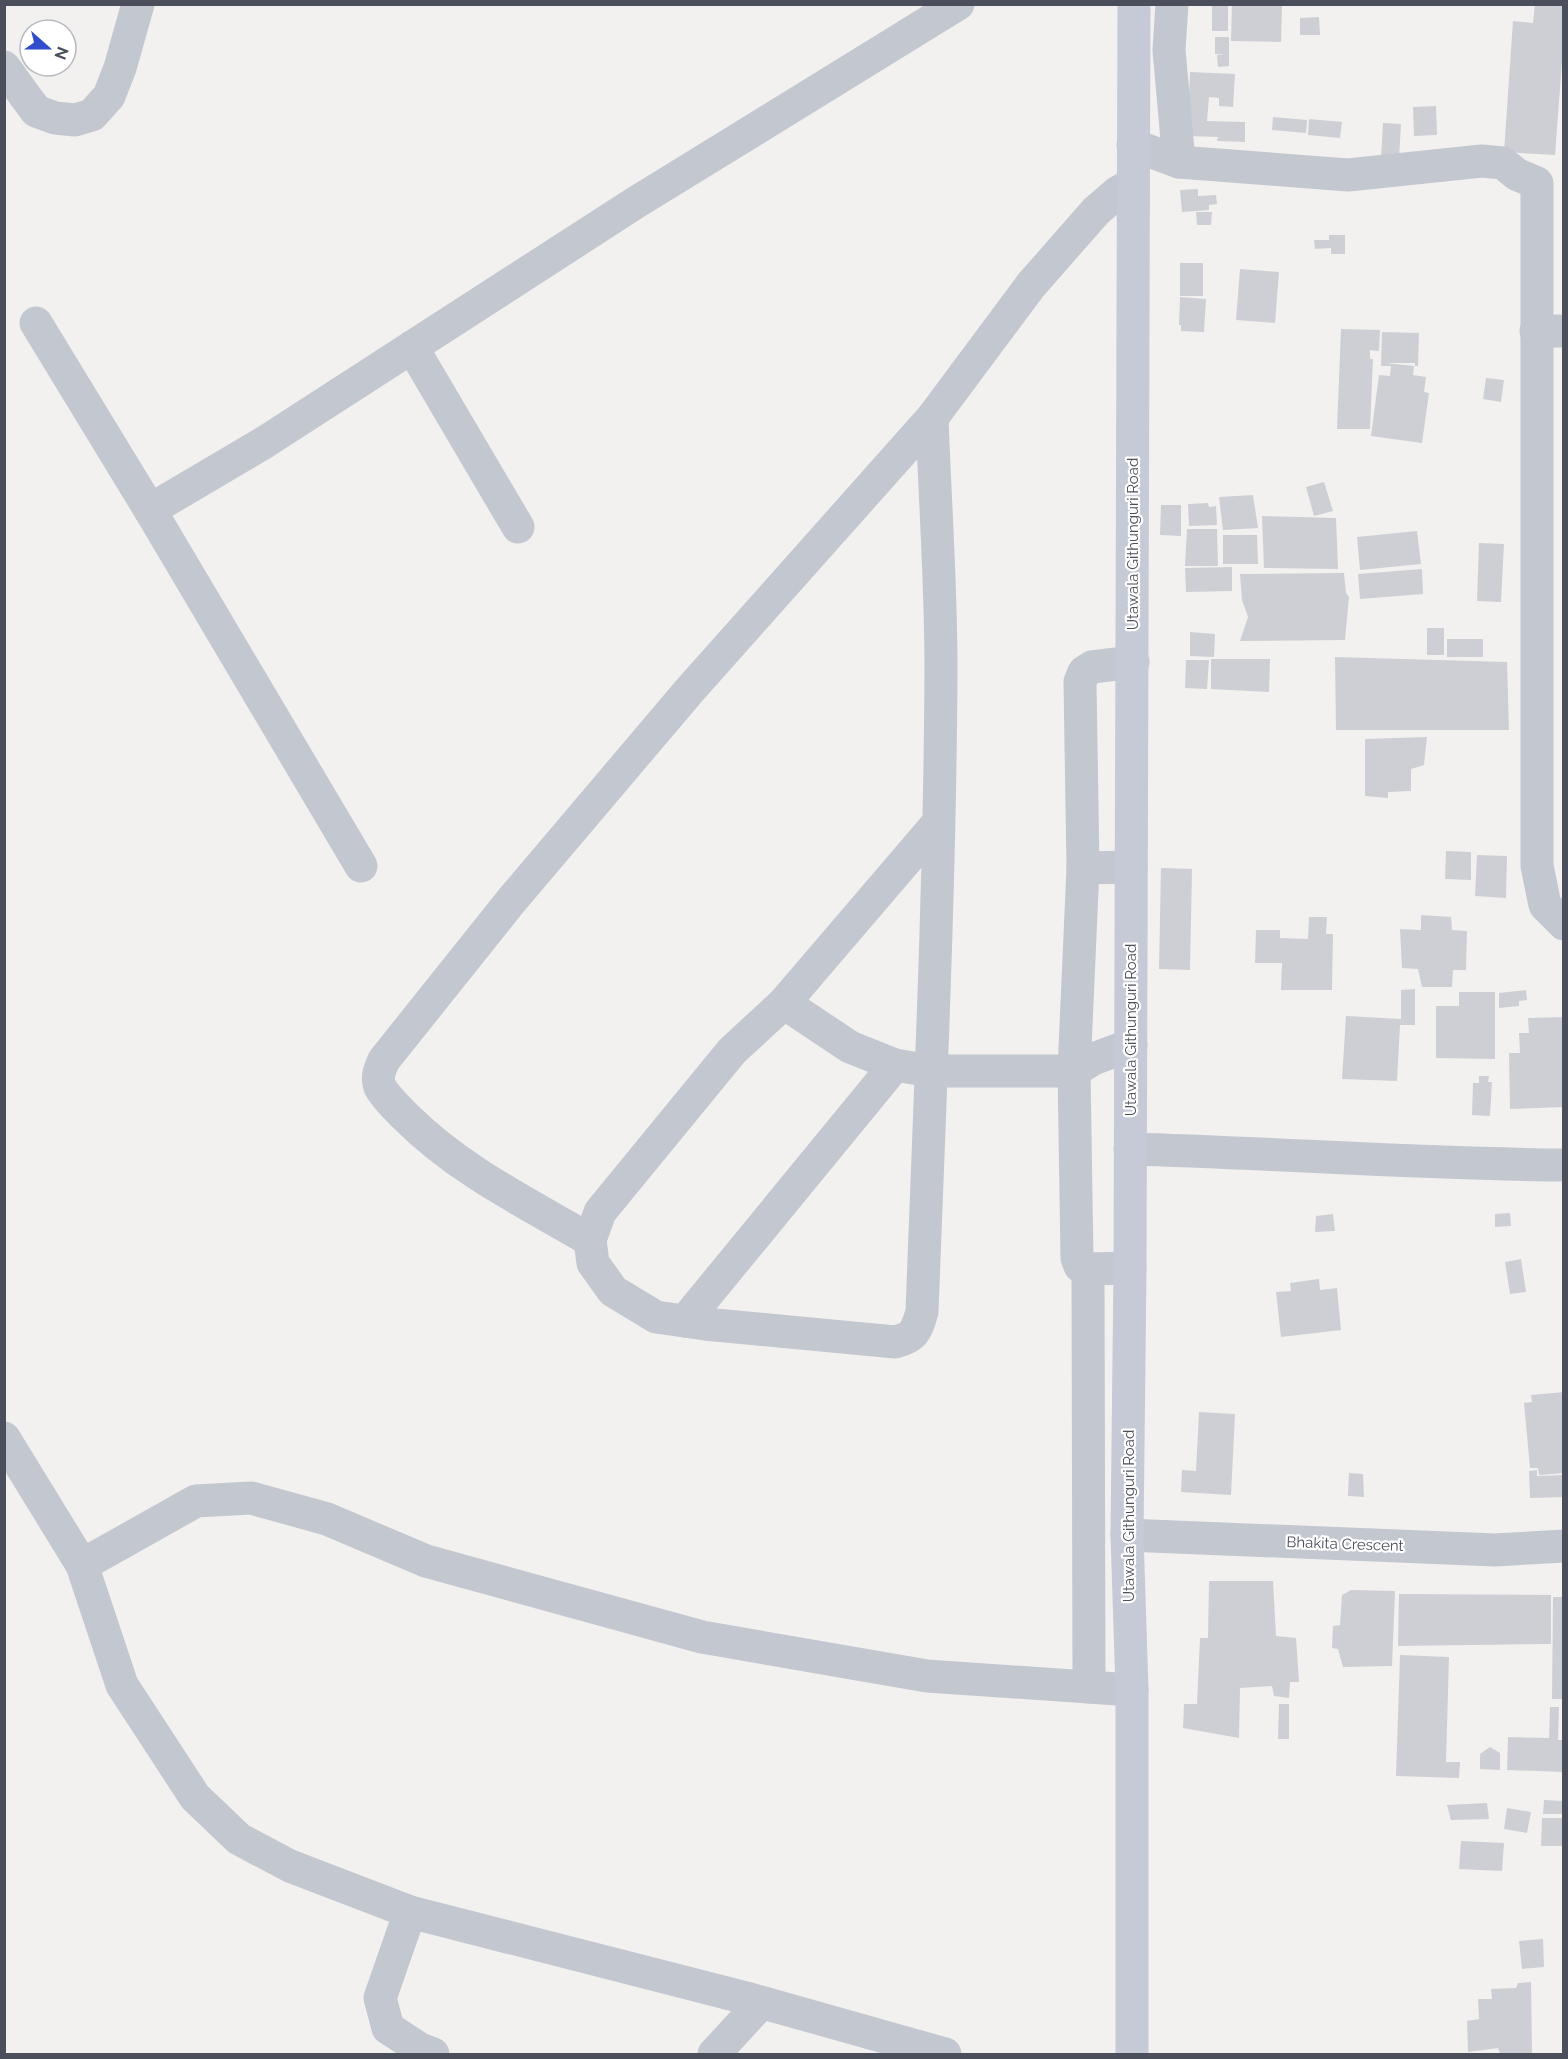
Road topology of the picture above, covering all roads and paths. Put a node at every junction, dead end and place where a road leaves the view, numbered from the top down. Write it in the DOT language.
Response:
graph roads {
  1 [pos="138,4"];
  2 [pos="958,4"];
  3 [pos="1134,4"];
  4 [pos="1172,4"];
  5 [pos="1134,47"];
  6 [pos="1169,50"];
  7 [pos="4,67"];
  8 [pos="1133,146"];
  9 [pos="1179,162"];
  10 [pos="1133,184"];
  11 [pos="36,323"];
  12 [pos="1550,331"];
  13 [pos="412,347"];
  14 [pos="932,418"];
  15 [pos="150,510"];
  16 [pos="518,527"];
  17 [pos="1133,662"];
  18 [pos="938,823"];
  19 [pos="361,866"];
  20 [pos="1131,867"];
  21 [pos="1083,868"];
  22 [pos="1563,924"];
  23 [pos="784,1003"];
  24 [pos="1131,1045"];
  25 [pos="895,1065"];
  26 [pos="931,1071"];
  27 [pos="1074,1071"];
  28 [pos="1130,1149"];
  29 [pos="1563,1165"];
  30 [pos="590,1240"];
  31 [pos="1130,1268"];
  32 [pos="1088,1269"];
  33 [pos="685,1321"];
  34 [pos="4,1438"];
  35 [pos="1127,1535"];
  36 [pos="1563,1546"];
  37 [pos="82,1564"];
  38 [pos="1089,1687"];
  39 [pos="1132,1690"];
  40 [pos="410,1912"];
  41 [pos="761,2003"];
  42 [pos="433,2055"];
  43 [pos="714,2055"];
  44 [pos="945,2055"];
  45 [pos="1132,2055"];
  1 -- 7 [label="street"];
  2 -- 13 [label="street"];
  3 -- 5 [label="street, Utawala Githunguri Road"];
  4 -- 6 [label="street"];
  5 -- 6 [label="street"];
  5 -- 8 [label="street, Utawala Githunguri Road"];
  6 -- 9 [label="street"];
  8 -- 9 [label="street"];
  8 -- 10 [label="street, Utawala Githunguri Road"];
  9 -- 12 [label="street"];
  10 -- 14 [label="street"];
  10 -- 17 [label="street, Utawala Githunguri Road"];
  11 -- 15 [label="street"];
  12 -- 22 [label="street"];
  13 -- 15 [label="street"];
  13 -- 16 [label="street"];
  14 -- 18 [label="street"];
  14 -- 30 [label="street"];
  15 -- 19 [label="street"];
  17 -- 20 [label="street, Utawala Githunguri Road"];
  17 -- 21 [label="street"];
  18 -- 23 [label="street"];
  18 -- 26 [label="street"];
  20 -- 21 [label="street"];
  20 -- 24 [label="street, Utawala Githunguri Road"];
  21 -- 27 [label="street"];
  23 -- 25 [label="street"];
  23 -- 30 [label="street"];
  24 -- 27 [label="street"];
  24 -- 28 [label="street, Utawala Githunguri Road"];
  25 -- 26 [label="street"];
  25 -- 33 [label="street"];
  26 -- 27 [label="street"];
  26 -- 33 [label="street"];
  27 -- 32 [label="street"];
  28 -- 29 [label="street"];
  28 -- 31 [label="street, Utawala Githunguri Road"];
  30 -- 33 [label="street"];
  31 -- 32 [label="street"];
  31 -- 35 [label="street, Utawala Githunguri Road"];
  32 -- 38 [label="street"];
  34 -- 37 [label="street"];
  35 -- 36 [label="street, Bhakita Crescent"];
  35 -- 39 [label="street, Utawala Githunguri Road"];
  37 -- 38 [label="street"];
  37 -- 40 [label="street"];
  38 -- 39 [label="street"];
  39 -- 45 [label="street, Utawala Githunguri Road"];
  40 -- 41 [label="street"];
  40 -- 42 [label="street"];
  41 -- 43 [label="street"];
  41 -- 44 [label="street"];
}
